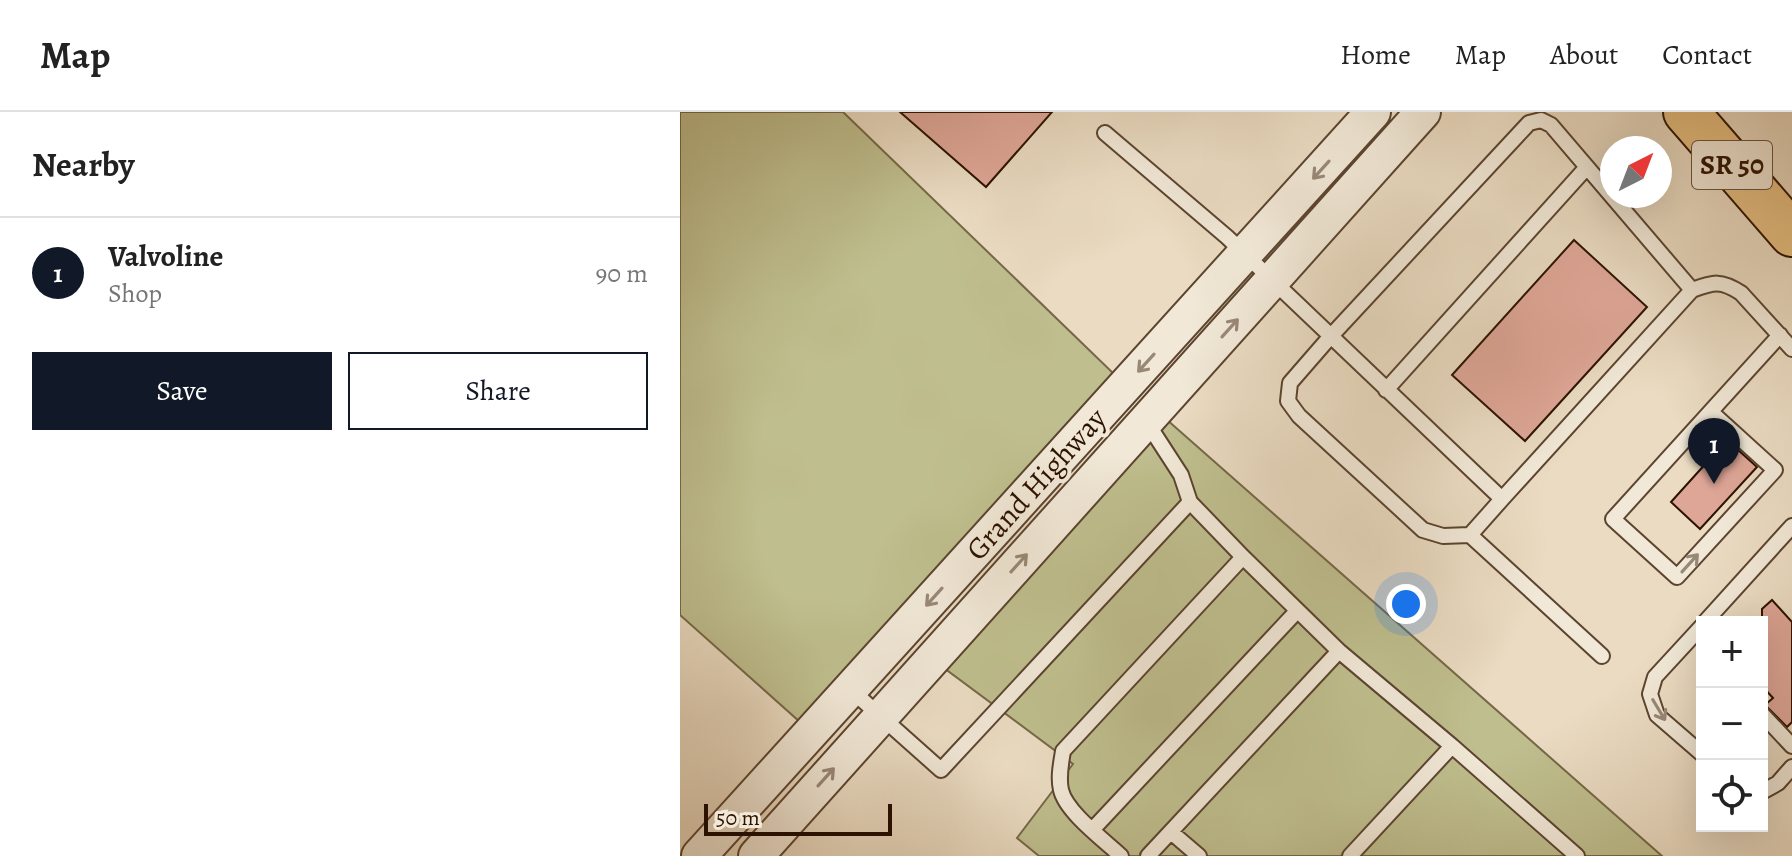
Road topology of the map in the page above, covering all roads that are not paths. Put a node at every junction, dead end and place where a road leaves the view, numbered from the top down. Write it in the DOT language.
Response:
graph roads {
  1 [pos="1373,112"];
  2 [pos="1423,112"];
  3 [pos="1686,112"];
  4 [pos="1105,133"];
  5 [pos="1587,167"];
  6 [pos="1792,234"];
  7 [pos="1245,254"];
  8 [pos="1272,280"];
  9 [pos="1692,290"];
  10 [pos="1780,335"];
  11 [pos="1330,337"];
  12 [pos="1792,349"];
  13 [pos="1386,390"];
  14 [pos="1711,412"];
  15 [pos="1146,421"];
  16 [pos="1502,499"];
  17 [pos="1190,502"];
  18 [pos="1792,526"];
  19 [pos="1470,535"];
  20 [pos="1243,557"];
  21 [pos="1297,611"];
  22 [pos="1715,616"];
  23 [pos="1696,637"];
  24 [pos="1339,651"];
  25 [pos="1602,656"];
  26 [pos="850,689"];
  27 [pos="881,717"];
  28 [pos="1768,720"];
  29 [pos="1452,746"];
  30 [pos="1792,746"];
  31 [pos="1696,749"];
  32 [pos="1792,767"];
  33 [pos="1768,789"];
  34 [pos="1093,829"];
  35 [pos="1171,832"];
  36 [pos="699,856"];
  37 [pos="756,856"];
  38 [pos="1121,856"];
  39 [pos="1148,856"];
  40 [pos="1199,856"];
  41 [pos="1350,856"];
  42 [pos="1577,856"];
  1 -- 7 [label="street, Grand Highway, one-way"];
  2 -- 8 [label="street, Grand Highway"];
  3 -- 6 [label="highway, SR 50"];
  4 -- 7 [label="lane"];
  5 -- 9 [label="lane"];
  5 -- 11 [label="lane"];
  5 -- 13 [label="lane"];
  7 -- 8 [label="lane"];
  7 -- 26 [label="street, Grand Highway, one-way"];
  8 -- 11 [label="lane"];
  15 -- 8 [label="street, Grand Highway, one-way"];
  9 -- 10 [label="lane"];
  9 -- 16 [label="lane"];
  10 -- 12 [label="lane"];
  10 -- 14 [label="lane"];
  11 -- 13 [label="lane"];
  11 -- 19 [label="lane"];
  13 -- 16 [label="lane"];
  14 -- 14 [label="lane, one-way"];
  15 -- 17 [label="lane"];
  27 -- 15 [label="street, Grand Highway, one-way"];
  16 -- 19 [label="lane"];
  17 -- 20 [label="lane"];
  17 -- 27 [label="lane"];
  18 -- 22 [label="lane"];
  19 -- 25 [label="lane"];
  20 -- 21 [label="lane"];
  20 -- 34 [label="lane"];
  21 -- 24 [label="lane"];
  21 -- 34 [label="lane"];
  23 -- 31 [label="lane, one-way"];
  24 -- 29 [label="lane"];
  24 -- 35 [label="lane"];
  26 -- 27 [label="lane"];
  26 -- 36 [label="street, Grand Highway"];
  37 -- 27 [label="street, Grand Highway, one-way"];
  28 -- 30 [label="lane"];
  29 -- 41 [label="lane"];
  29 -- 42 [label="lane"];
  32 -- 33 [label="lane"];
  34 -- 38 [label="lane"];
  35 -- 39 [label="lane"];
  35 -- 40 [label="lane"];
}
